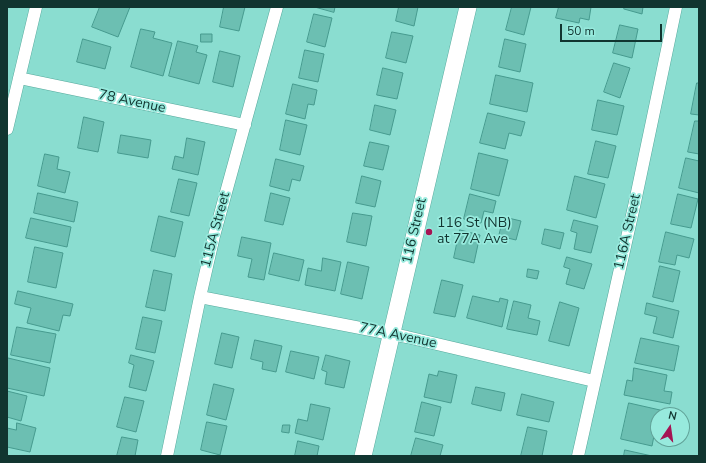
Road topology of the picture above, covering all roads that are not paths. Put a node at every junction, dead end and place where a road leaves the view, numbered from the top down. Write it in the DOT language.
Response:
graph roads {
  1 [pos="36,7"];
  2 [pos="277,7"];
  3 [pos="468,7"];
  4 [pos="676,7"];
  5 [pos="19,78"];
  6 [pos="245,125"];
  7 [pos="7,129"];
  8 [pos="200,297"];
  9 [pos="391,334"];
  10 [pos="594,381"];
  11 [pos="167,456"];
  12 [pos="363,456"];
  13 [pos="578,456"];
  1 -- 5 [label="street"];
  2 -- 6 [label="street, 115A Street"];
  3 -- 9 [label="street, 116 Street"];
  4 -- 10 [label="street, 116A Street"];
  5 -- 6 [label="street, 78 Avenue"];
  5 -- 7 [label="street"];
  6 -- 8 [label="street, 115A Street"];
  8 -- 9 [label="street, 77A Avenue"];
  8 -- 11 [label="street, 115A Street"];
  9 -- 10 [label="street, 77A Avenue"];
  9 -- 12 [label="street, 116 Street"];
  10 -- 13 [label="street, 116A Street"];
}
